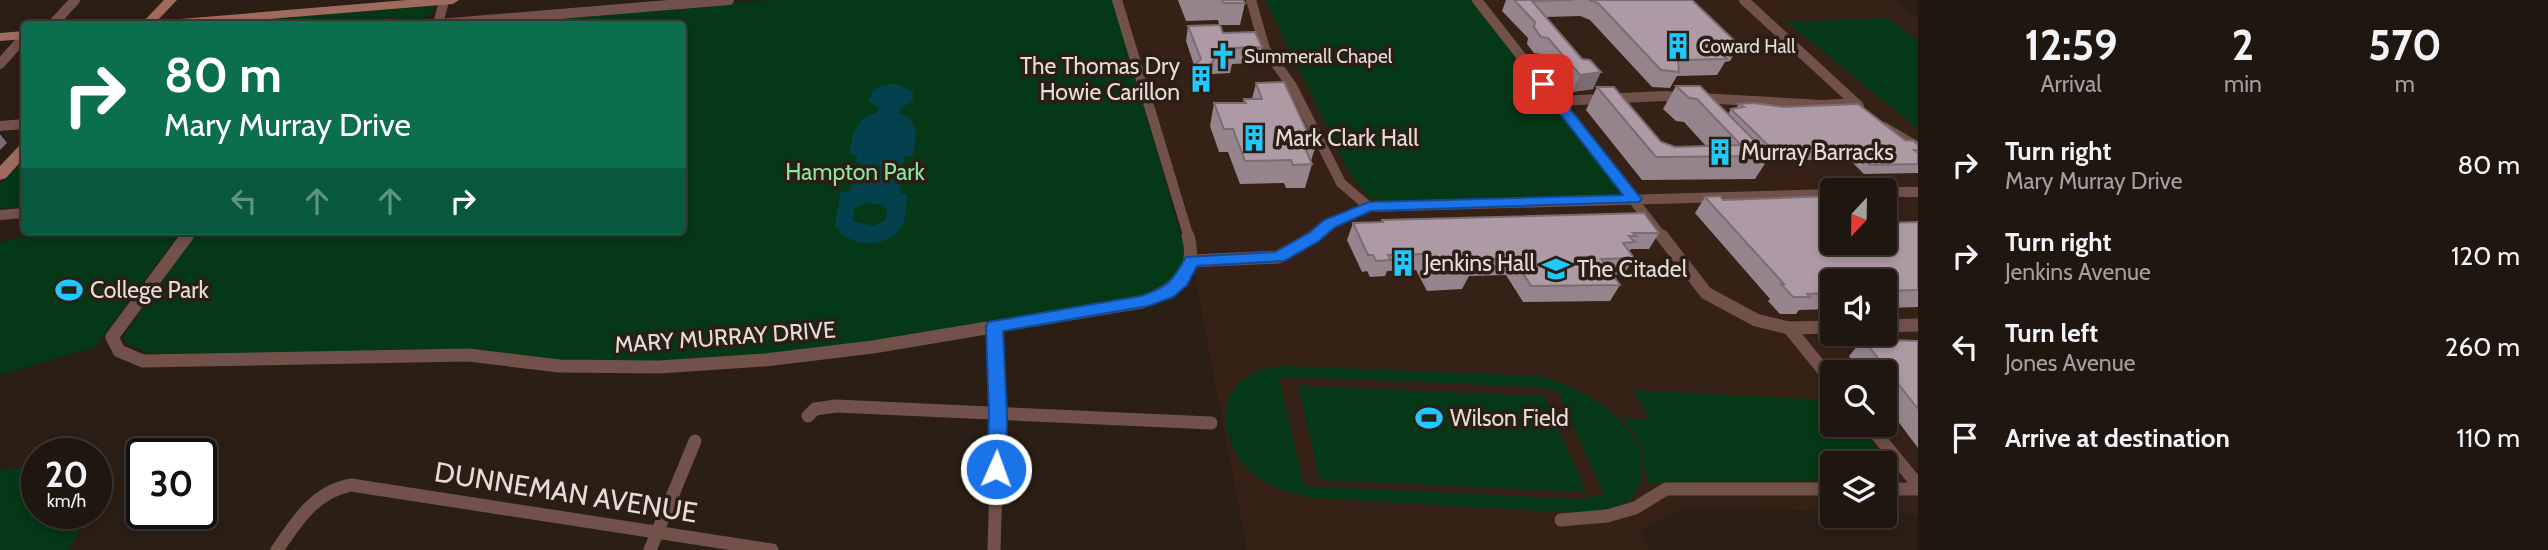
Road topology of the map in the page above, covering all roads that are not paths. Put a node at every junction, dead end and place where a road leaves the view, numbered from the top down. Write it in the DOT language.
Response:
graph roads {
  1 [pos="75,0"];
  2 [pos="171,0"];
  3 [pos="444,0"];
  4 [pos="453,0"];
  5 [pos="729,0"];
  6 [pos="1117,0"];
  7 [pos="1251,0"];
  8 [pos="1477,0"];
  9 [pos="1744,0"];
  10 [pos="56,21"];
  11 [pos="149,21"];
  12 [pos="202,21"];
  13 [pos="439,21"];
  14 [pos="474,21"];
  15 [pos="21,36"];
  16 [pos="0,37"];
  17 [pos="21,40"];
  18 [pos="0,64"];
  19 [pos="1557,101"];
  20 [pos="1856,103"];
  21 [pos="21,124"];
  22 [pos="0,126"];
  23 [pos="1918,147"];
  24 [pos="21,152"];
  25 [pos="0,175"];
  26 [pos="1918,191"];
  27 [pos="1897,192"];
  28 [pos="1820,194"];
  29 [pos="1634,199"];
  30 [pos="1369,206"];
  31 [pos="21,213"];
  32 [pos="0,215"];
  33 [pos="188,235"];
  34 [pos="1192,261"];
  35 [pos="1918,325"];
  36 [pos="1897,326"];
  37 [pos="994,327"];
  38 [pos="1820,327"];
  39 [pos="1789,328"];
  40 [pos="1820,366"];
  41 [pos="998,415"];
  42 [pos="808,416"];
  43 [pos="1211,423"];
  44 [pos="1878,437"];
  45 [pos="695,441"];
  46 [pos="1918,487"];
  47 [pos="1897,488"];
  48 [pos="1820,489"];
  49 [pos="1561,520"];
  50 [pos="657,534"];
  51 [pos="277,550"];
  52 [pos="650,550"];
  53 [pos="772,550"];
  54 [pos="994,550"];
  1 -- 10 [label="street"];
  2 -- 11 [label="street"];
  3 -- 4 [label="street"];
  3 -- 12 [label="street"];
  3 -- 13 [label="street"];
  5 -- 14 [label="street"];
  6 -- 34 [label="street"];
  7 -- 30 [label="street"];
  8 -- 19 [label="street"];
  9 -- 20 [label="street"];
  15 -- 16 [label="street"];
  17 -- 18 [label="street"];
  19 -- 20 [label="street"];
  19 -- 29 [label="street"];
  20 -- 23 [label="street"];
  21 -- 22 [label="street"];
  24 -- 25 [label="street"];
  26 -- 27 [label="street"];
  28 -- 29 [label="street"];
  29 -- 30 [label="street"];
  29 -- 39 [label="street"];
  30 -- 34 [label="street"];
  31 -- 32 [label="street"];
  33 -- 37 [label="street, MARY MURRAY DRIVE"];
  34 -- 37 [label="street, MARY MURRAY DRIVE"];
  35 -- 36 [label="street"];
  37 -- 41 [label="street"];
  38 -- 39 [label="street"];
  39 -- 40 [label="street"];
  41 -- 42 [label="street"];
  41 -- 43 [label="street"];
  41 -- 54 [label="street"];
  44 -- 46 [label="street"];
  45 -- 50 [label="street"];
  46 -- 47 [label="street"];
  48 -- 49 [label="street"];
  50 -- 51 [label="street, DUNNEMAN AVENUE"];
  50 -- 52 [label="street"];
  50 -- 53 [label="street, DUNNEMAN AVENUE"];
}
